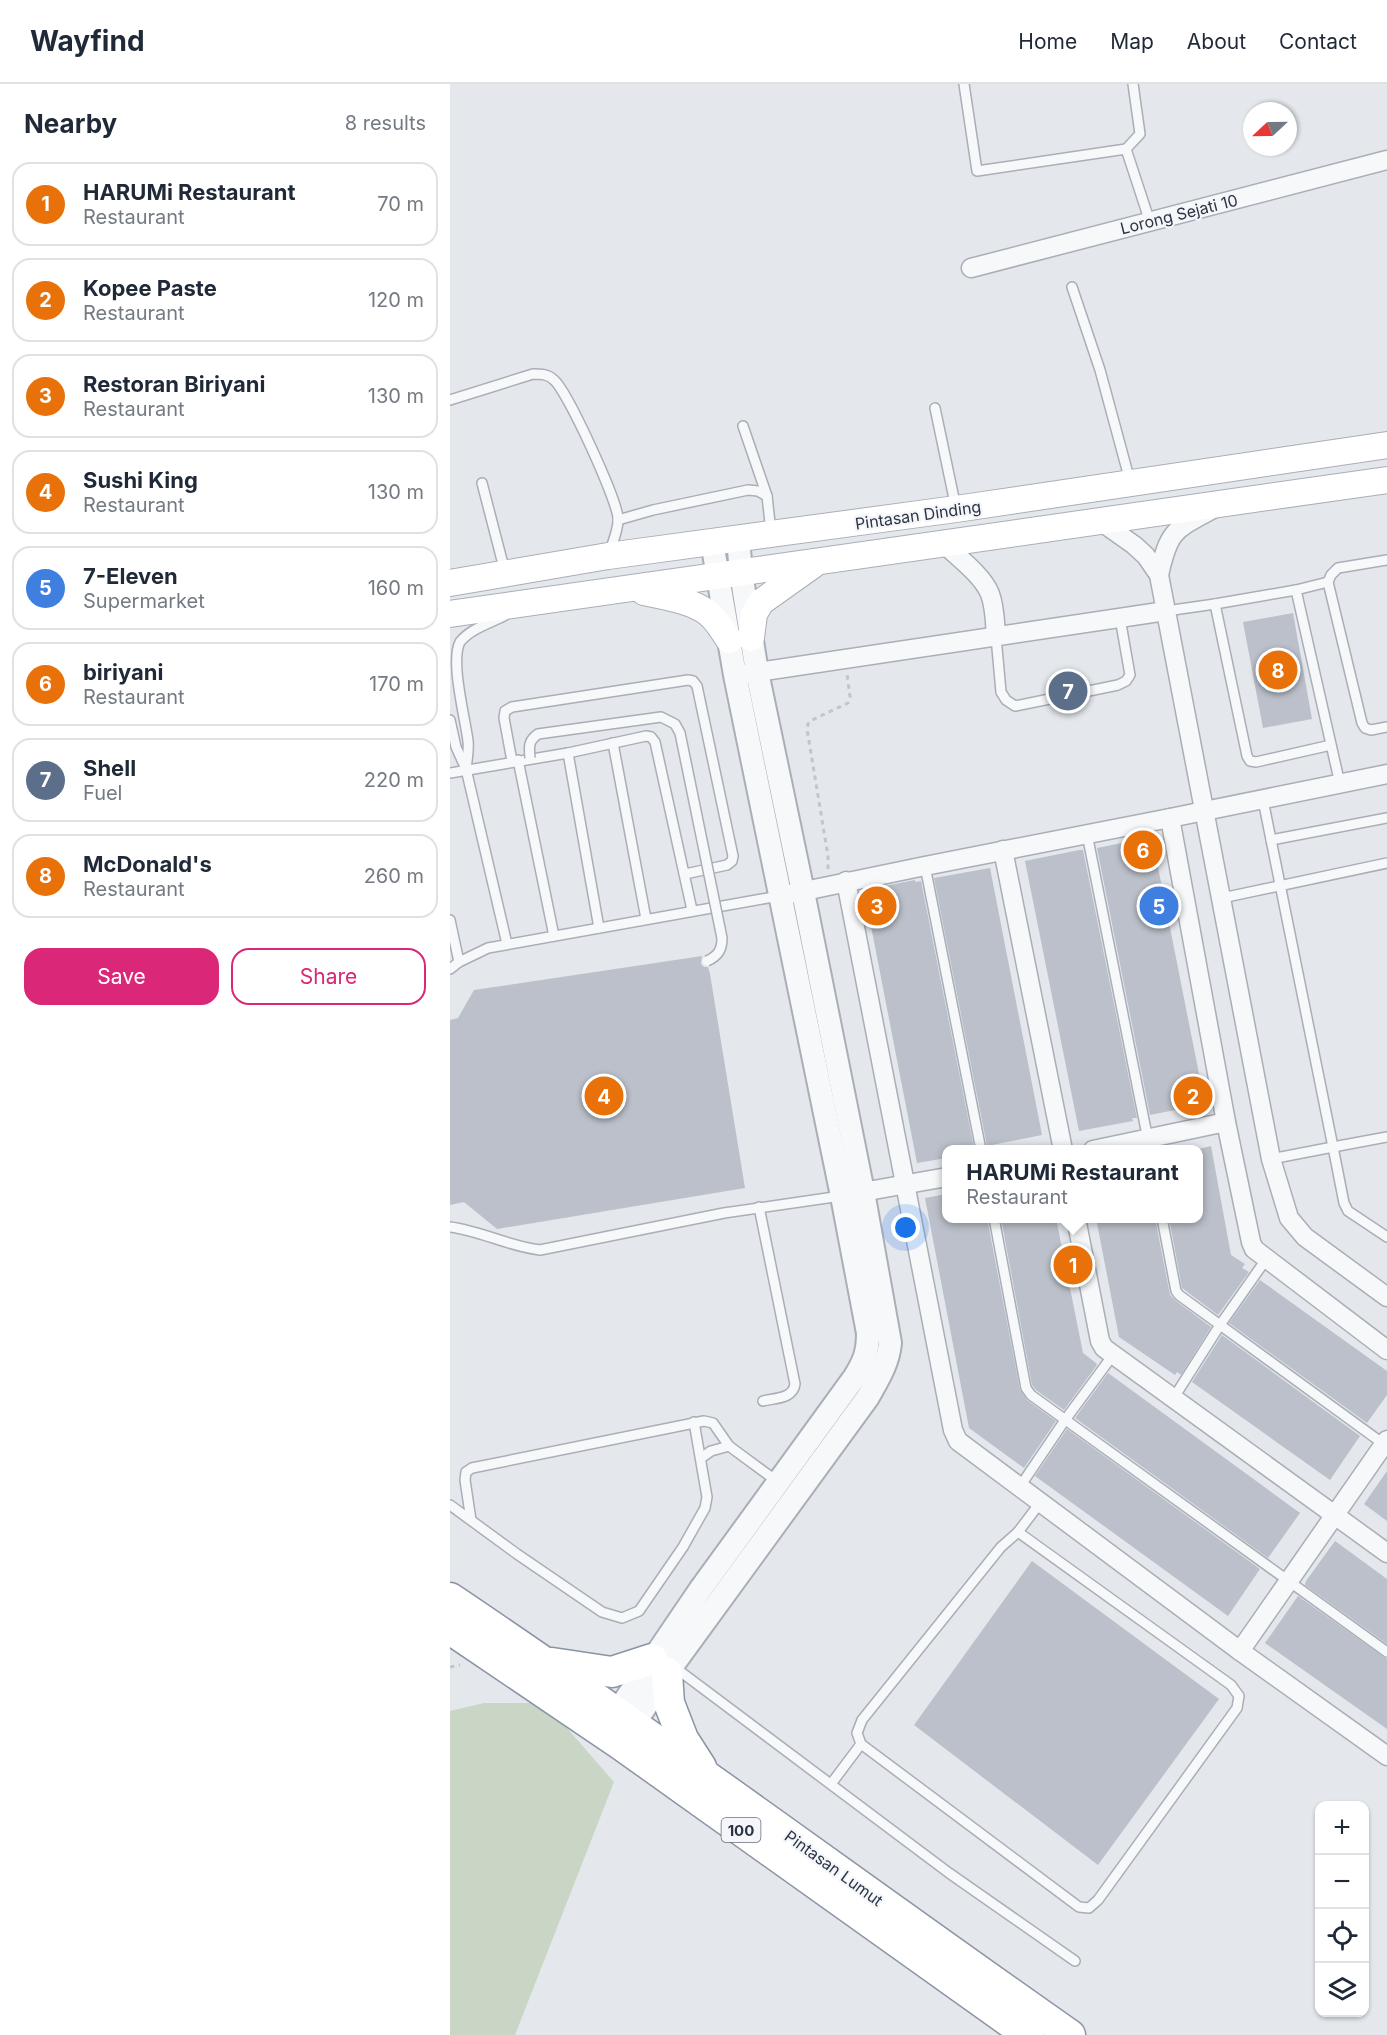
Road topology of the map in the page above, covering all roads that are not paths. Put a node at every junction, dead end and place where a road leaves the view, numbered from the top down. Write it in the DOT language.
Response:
graph roads {
  1 [pos="964,84"];
  2 [pos="1133,84"];
  3 [pos="1126,149"];
  4 [pos="1387,160"];
  5 [pos="1150,222"];
  6 [pos="971,268"];
  7 [pos="1072,288"];
  8 [pos="450,400"];
  9 [pos="935,408"];
  10 [pos="743,426"];
  11 [pos="1387,445"];
  12 [pos="1387,480"];
  13 [pos="482,483"];
  14 [pos="1130,484"];
  15 [pos="767,496"];
  16 [pos="1226,503"];
  17 [pos="956,509"];
  18 [pos="618,520"];
  19 [pos="1100,521"];
  20 [pos="771,534"];
  21 [pos="738,538"];
  22 [pos="711,542"];
  23 [pos="944,543"];
  24 [pos="608,556"];
  25 [pos="1387,560"];
  26 [pos="818,561"];
  27 [pos="506,575"];
  28 [pos="729,575"];
  29 [pos="1158,575"];
  30 [pos="1328,582"];
  31 [pos="450,584"];
  32 [pos="633,589"];
  33 [pos="1296,590"];
  34 [pos="530,603"];
  35 [pos="1215,604"];
  36 [pos="1166,611"];
  37 [pos="450,614"];
  38 [pos="1120,618"];
  39 [pos="996,637"];
  40 [pos="740,639"];
  41 [pos="757,672"];
  42 [pos="735,675"];
  43 [pos="450,720"];
  44 [pos="1387,727"];
  45 [pos="613,743"];
  46 [pos="1331,746"];
  47 [pos="568,753"];
  48 [pos="530,758"];
  49 [pos="515,760"];
  50 [pos="466,770"];
  51 [pos="450,773"];
  52 [pos="1387,774"];
  53 [pos="1340,784"];
  54 [pos="1263,800"];
  55 [pos="1204,811"];
  56 [pos="1170,818"];
  57 [pos="1387,818"];
  58 [pos="1087,834"];
  59 [pos="1271,840"];
  60 [pos="1003,850"];
  61 [pos="1387,863"];
  62 [pos="925,866"];
  63 [pos="685,874"];
  64 [pos="837,884"];
  65 [pos="1280,884"];
  66 [pos="803,892"];
  67 [pos="780,896"];
  68 [pos="1222,898"];
  69 [pos="692,910"];
  70 [pos="646,919"];
  71 [pos="450,921"];
  72 [pos="599,928"];
  73 [pos="554,936"];
  74 [pos="507,944"];
  75 [pos="707,961"];
  76 [pos="459,962"];
  77 [pos="450,969"];
  78 [pos="1226,1122"];
  79 [pos="1387,1137"];
  80 [pos="1148,1144"];
  81 [pos="980,1145"];
  82 [pos="1062,1145"];
  83 [pos="1333,1147"];
  84 [pos="1271,1159"];
  85 [pos="942,1178"];
  86 [pos="906,1184"];
  87 [pos="853,1194"];
  88 [pos="759,1207"];
  89 [pos="995,1223"];
  90 [pos="1078,1223"];
  91 [pos="1163,1223"];
  92 [pos="450,1227"];
  93 [pos="1387,1238"];
  94 [pos="1267,1258"];
  95 [pos="1387,1297"];
  96 [pos="1220,1325"];
  97 [pos="1387,1350"];
  98 [pos="1113,1356"];
  99 [pos="1173,1399"];
  100 [pos="763,1401"];
  101 [pos="1065,1420"];
  102 [pos="694,1422"];
  103 [pos="1386,1444"];
  104 [pos="729,1446"];
  105 [pos="701,1458"];
  106 [pos="786,1488"];
  107 [pos="1020,1488"];
  108 [pos="1040,1503"];
  109 [pos="450,1505"];
  110 [pos="1335,1516"];
  111 [pos="471,1520"];
  112 [pos="1018,1532"];
  113 [pos="1387,1553"];
  114 [pos="1289,1581"];
  115 [pos="450,1598"];
  116 [pos="450,1629"];
  117 [pos="1240,1650"];
  118 [pos="1387,1652"];
  119 [pos="543,1661"];
  120 [pos="662,1663"];
  121 [pos="619,1728"];
  122 [pos="861,1744"];
  123 [pos="1387,1756"];
  124 [pos="708,1778"];
  125 [pos="831,1784"];
  126 [pos="1076,1961"];
  127 [pos="1028,2035"];
  128 [pos="1070,2035"];
  1 -- 3 [label="lane"];
  2 -- 3 [label="lane"];
  3 -- 5 [label="lane"];
  4 -- 5 [label="street, Lorong Sejati 10"];
  5 -- 6 [label="street, Lorong Sejati 10"];
  7 -- 14 [label="lane"];
  8 -- 18 [label="lane"];
  9 -- 17 [label="lane"];
  10 -- 15 [label="lane"];
  11 -- 14 [label="main road, Pintasan Dinding"];
  12 -- 16 [label="main road, Pintasan Dinding"];
  13 -- 27 [label="lane"];
  14 -- 17 [label="main road, Pintasan Dinding"];
  15 -- 18 [label="lane"];
  15 -- 20 [label="lane"];
  16 -- 19 [label="main road, Pintasan Dinding"];
  16 -- 29 [label="street"];
  17 -- 20 [label="main road, Pintasan Dinding"];
  18 -- 24 [label="lane"];
  19 -- 23 [label="main road, Pintasan Dinding"];
  19 -- 29 [label="street"];
  20 -- 21 [label="main road, Pintasan Dinding"];
  21 -- 22 [label="main road, Pintasan Dinding"];
  21 -- 28 [label="street"];
  22 -- 24 [label="main road, Pintasan Dinding"];
  22 -- 28 [label="street"];
  23 -- 26 [label="main road, Pintasan Dinding"];
  23 -- 39 [label="street"];
  24 -- 27 [label="main road, Pintasan Dinding"];
  25 -- 30 [label="lane"];
  26 -- 28 [label="main road, Pintasan Dinding"];
  26 -- 40 [label="main road"];
  27 -- 31 [label="main road, Pintasan Dinding"];
  28 -- 32 [label="main road, Pintasan Dinding"];
  28 -- 40 [label="street"];
  29 -- 36 [label="street"];
  30 -- 33 [label="lane"];
  30 -- 44 [label="lane"];
  32 -- 34 [label="main road, Pintasan Dinding"];
  32 -- 40 [label="main road"];
  33 -- 35 [label="lane"];
  33 -- 46 [label="lane"];
  34 -- 37 [label="main road, Pintasan Dinding"];
  34 -- 50 [label="lane"];
  35 -- 36 [label="lane"];
  35 -- 46 [label="lane"];
  36 -- 38 [label="street"];
  36 -- 55 [label="street"];
  38 -- 39 [label="street"];
  38 -- 39 [label="lane"];
  39 -- 41 [label="street"];
  40 -- 41 [label="street"];
  40 -- 42 [label="street"];
  41 -- 42 [label="street"];
  41 -- 66 [label="street"];
  42 -- 67 [label="street"];
  43 -- 50 [label="lane"];
  45 -- 47 [label="lane"];
  45 -- 63 [label="lane"];
  45 -- 70 [label="lane"];
  46 -- 53 [label="lane"];
  47 -- 48 [label="lane"];
  47 -- 72 [label="lane"];
  48 -- 49 [label="lane"];
  48 -- 75 [label="lane, bridge"];
  49 -- 50 [label="lane"];
  49 -- 63 [label="lane"];
  49 -- 73 [label="lane"];
  50 -- 51 [label="lane"];
  50 -- 74 [label="lane"];
  52 -- 53 [label="street"];
  53 -- 54 [label="street"];
  54 -- 55 [label="street"];
  54 -- 59 [label="lane"];
  55 -- 56 [label="street"];
  55 -- 68 [label="street"];
  56 -- 58 [label="street"];
  56 -- 78 [label="street"];
  57 -- 59 [label="lane"];
  58 -- 60 [label="street"];
  58 -- 80 [label="lane"];
  59 -- 65 [label="lane"];
  60 -- 62 [label="street"];
  60 -- 82 [label="street"];
  61 -- 65 [label="lane"];
  62 -- 64 [label="street"];
  62 -- 81 [label="lane"];
  63 -- 69 [label="lane"];
  64 -- 66 [label="street"];
  64 -- 86 [label="street"];
  65 -- 68 [label="lane"];
  65 -- 83 [label="lane"];
  66 -- 67 [label="street"];
  66 -- 87 [label="street"];
  67 -- 69 [label="lane"];
  67 -- 87 [label="street"];
  68 -- 84 [label="street"];
  69 -- 70 [label="lane"];
  70 -- 72 [label="lane"];
  71 -- 76 [label="lane"];
  72 -- 73 [label="lane"];
  73 -- 74 [label="lane"];
  74 -- 76 [label="lane"];
  76 -- 77 [label="lane"];
  78 -- 80 [label="street"];
  78 -- 94 [label="street"];
  79 -- 83 [label="lane"];
  83 -- 84 [label="lane"];
  83 -- 93 [label="lane"];
  84 -- 95 [label="street"];
  85 -- 86 [label="street"];
  86 -- 87 [label="street"];
  86 -- 107 [label="street"];
  87 -- 88 [label="lane"];
  87 -- 106 [label="street"];
  88 -- 92 [label="lane"];
  88 -- 100 [label="lane"];
  89 -- 101 [label="lane"];
  90 -- 98 [label="street"];
  91 -- 96 [label="lane"];
  94 -- 96 [label="lane"];
  94 -- 97 [label="street"];
  96 -- 99 [label="lane"];
  96 -- 103 [label="lane"];
  98 -- 99 [label="street"];
  98 -- 101 [label="lane"];
  99 -- 110 [label="street"];
  101 -- 107 [label="lane"];
  101 -- 114 [label="lane"];
  102 -- 104 [label="lane"];
  102 -- 105 [label="lane"];
  102 -- 111 [label="lane"];
  103 -- 110 [label="street"];
  104 -- 105 [label="lane"];
  104 -- 106 [label="lane"];
  105 -- 111 [label="lane"];
  106 -- 120 [label="street"];
  107 -- 108 [label="street"];
  108 -- 112 [label="lane"];
  108 -- 117 [label="street"];
  109 -- 111 [label="lane"];
  110 -- 113 [label="street"];
  110 -- 114 [label="street"];
  112 -- 122 [label="lane"];
  112 -- 122 [label="lane"];
  114 -- 117 [label="street"];
  114 -- 118 [label="lane"];
  115 -- 119 [label="highway, Pintasan Lumut / 100"];
  116 -- 121 [label="highway, Pintasan Lumut / 100"];
  117 -- 123 [label="street"];
  119 -- 120 [label="highway"];
  119 -- 121 [label="highway, Pintasan Lumut / 100"];
  120 -- 121 [label="street"];
  120 -- 124 [label="highway"];
  120 -- 125 [label="lane"];
  121 -- 124 [label="highway, Pintasan Lumut / 100"];
  121 -- 127 [label="highway, Pintasan Lumut / 100"];
  122 -- 125 [label="lane"];
  124 -- 128 [label="highway, Pintasan Lumut / 100"];
  125 -- 126 [label="lane"];
}
